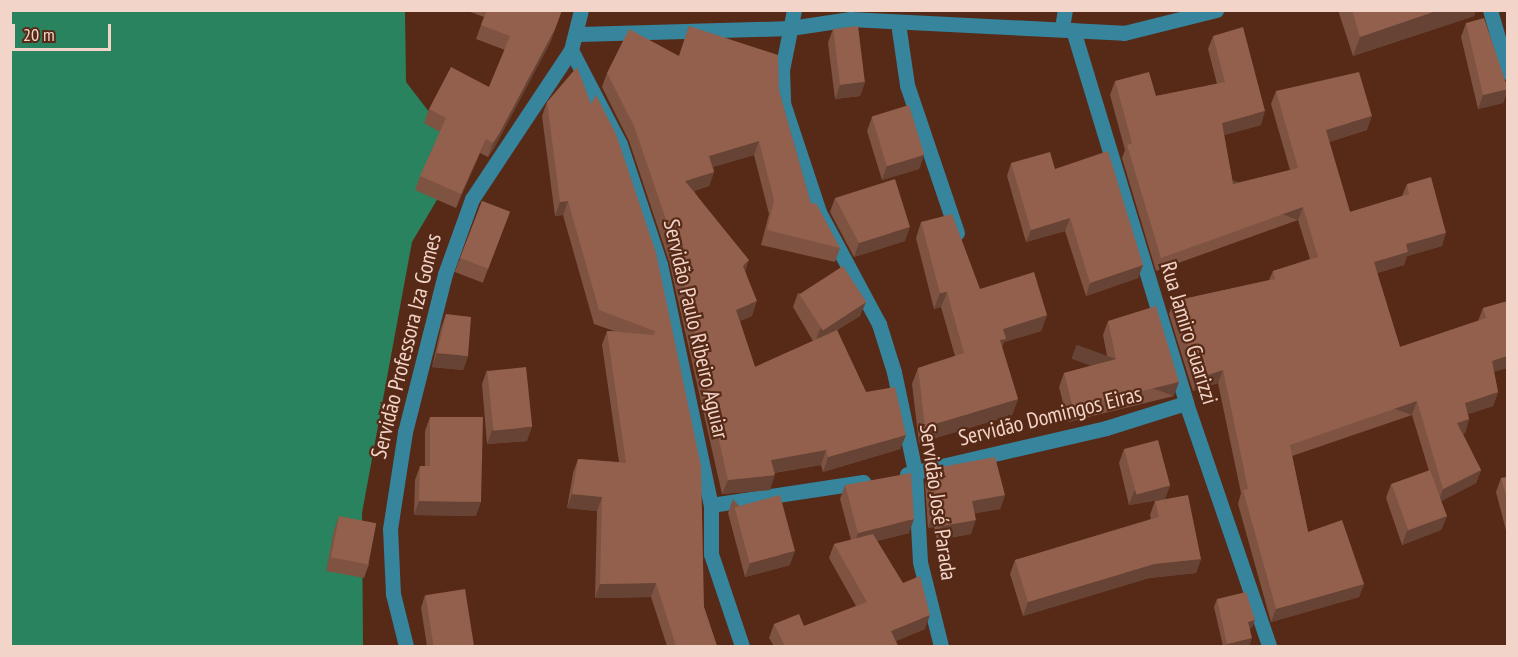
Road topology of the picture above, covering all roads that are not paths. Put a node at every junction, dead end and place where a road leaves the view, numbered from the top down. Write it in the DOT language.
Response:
graph roads {
  1 [pos="581,10"];
  2 [pos="794,10"];
  3 [pos="1065,10"];
  4 [pos="1216,10"];
  5 [pos="1490,10"];
  6 [pos="949,17"];
  7 [pos="898,23"];
  8 [pos="790,28"];
  9 [pos="1068,29"];
  10 [pos="579,34"];
  11 [pos="571,50"];
  12 [pos="1508,72"];
  13 [pos="963,247"];
  14 [pos="1186,403"];
  15 [pos="915,472"];
  16 [pos="711,505"];
  17 [pos="406,646"];
  18 [pos="742,646"];
  19 [pos="941,646"];
  20 [pos="1269,646"];
  1 -- 10 [label="street"];
  2 -- 8 [label="street, Servidão José Parada"];
  3 -- 9 [label="street"];
  4 -- 9 [label="street"];
  5 -- 12 [label="street"];
  6 -- 7 [label="street"];
  6 -- 9 [label="street"];
  7 -- 8 [label="street"];
  7 -- 13 [label="street"];
  8 -- 10 [label="street"];
  8 -- 15 [label="street, Servidão José Parada"];
  9 -- 14 [label="street, Rua Jamiro Guarizzi"];
  10 -- 11 [label="street"];
  11 -- 16 [label="street, Servidão Paulo Ribeiro Aguiar"];
  11 -- 17 [label="street, Servidão Professora Iza Gomes"];
  14 -- 15 [label="street, Servidão Domingos Eiras"];
  14 -- 20 [label="street, Rua Jamiro Guarizzi"];
  15 -- 16 [label="street, Servidão Domingos Eiras"];
  15 -- 19 [label="street, Servidão José Parada"];
  16 -- 18 [label="street, Servidão Paulo Ribeiro Aguiar"];
}
